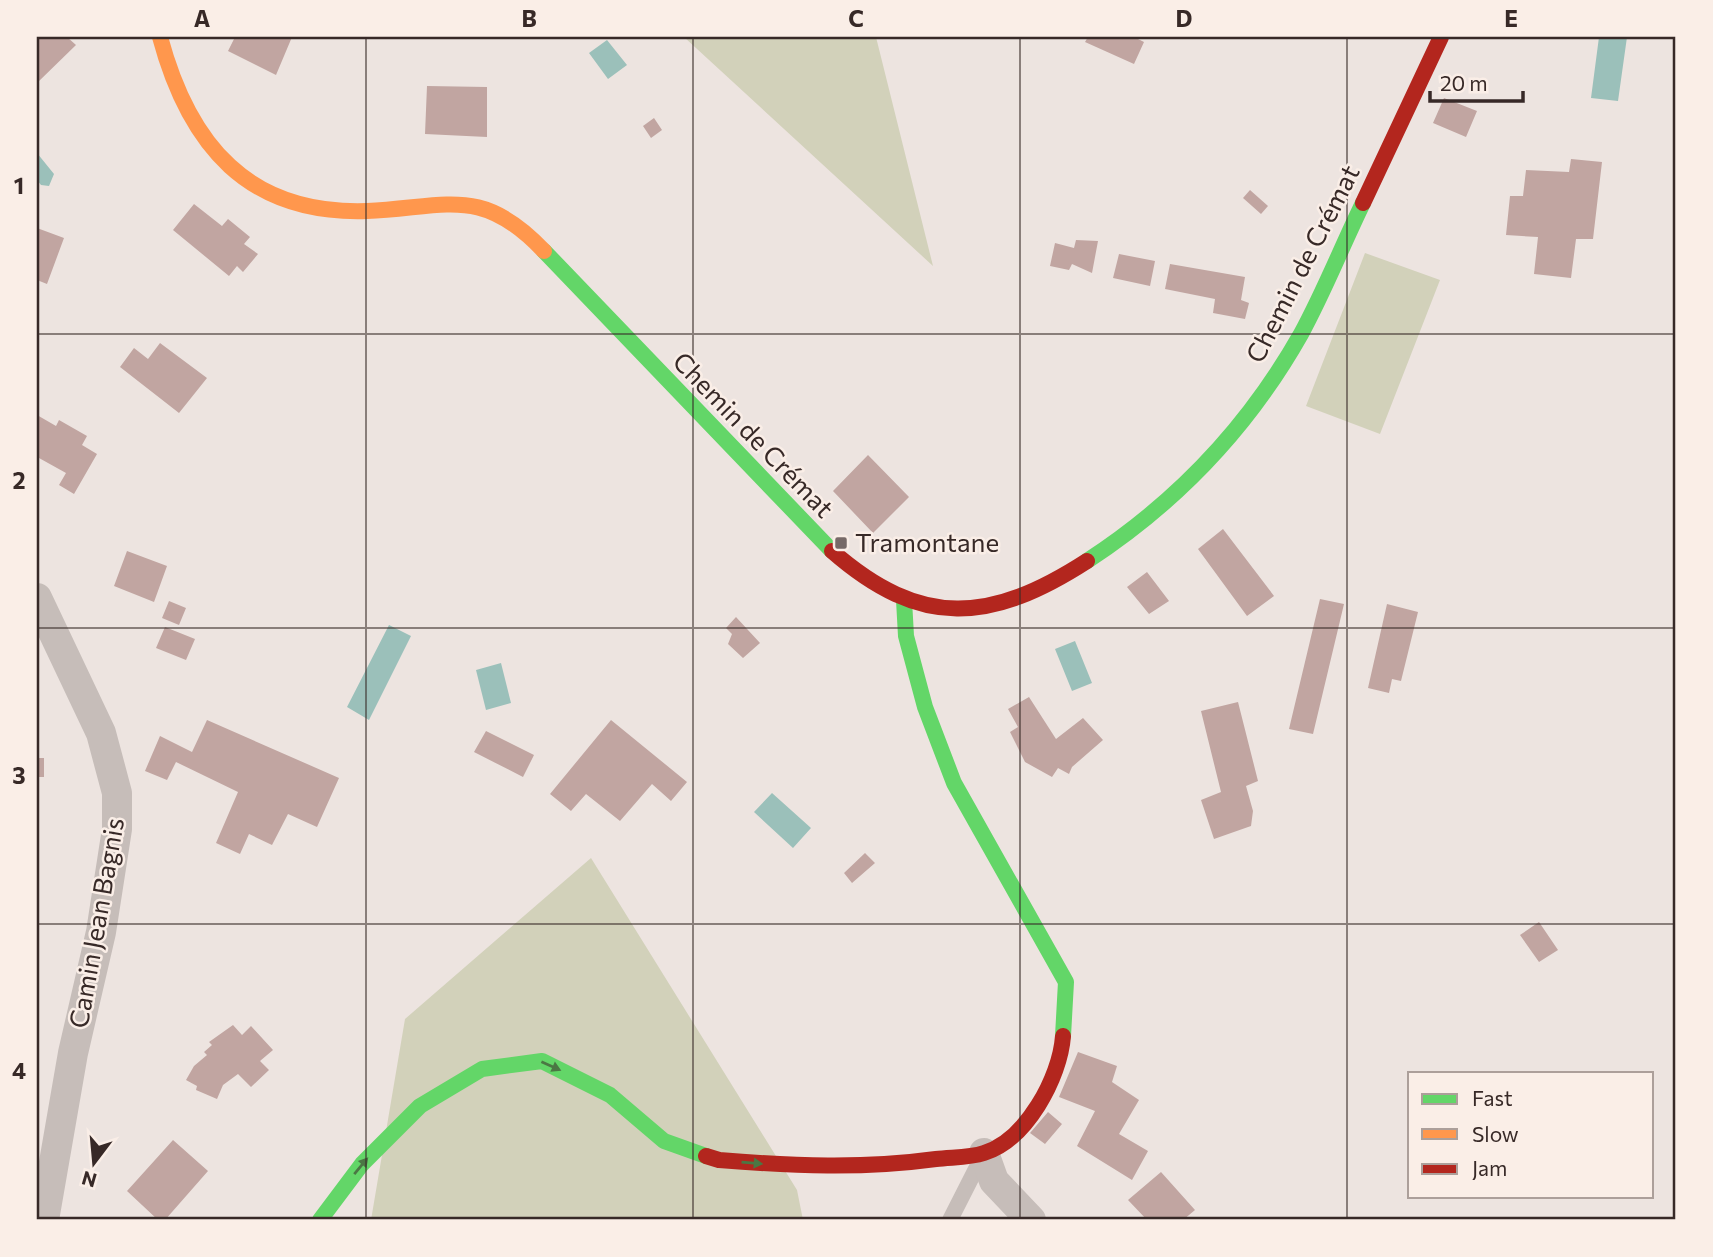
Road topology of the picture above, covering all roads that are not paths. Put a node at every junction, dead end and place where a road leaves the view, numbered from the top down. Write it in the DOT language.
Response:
graph roads {
  1 [pos="160,37"];
  2 [pos="1441,37"];
  3 [pos="37,598"];
  4 [pos="904,600"];
  5 [pos="984,1153"];
  6 [pos="44,1220"];
  7 [pos="320,1220"];
  8 [pos="950,1220"];
  9 [pos="1031,1220"];
  1 -- 4 [label="street, Chemin de Crémat"];
  2 -- 4 [label="street, Chemin de Crémat"];
  3 -- 6 [label="street, Camin Jean Bagnis"];
  4 -- 5 [label="street"];
  7 -- 5 [label="street, one-way"];
  5 -- 8 [label="lane"];
  5 -- 9 [label="street"];
}
